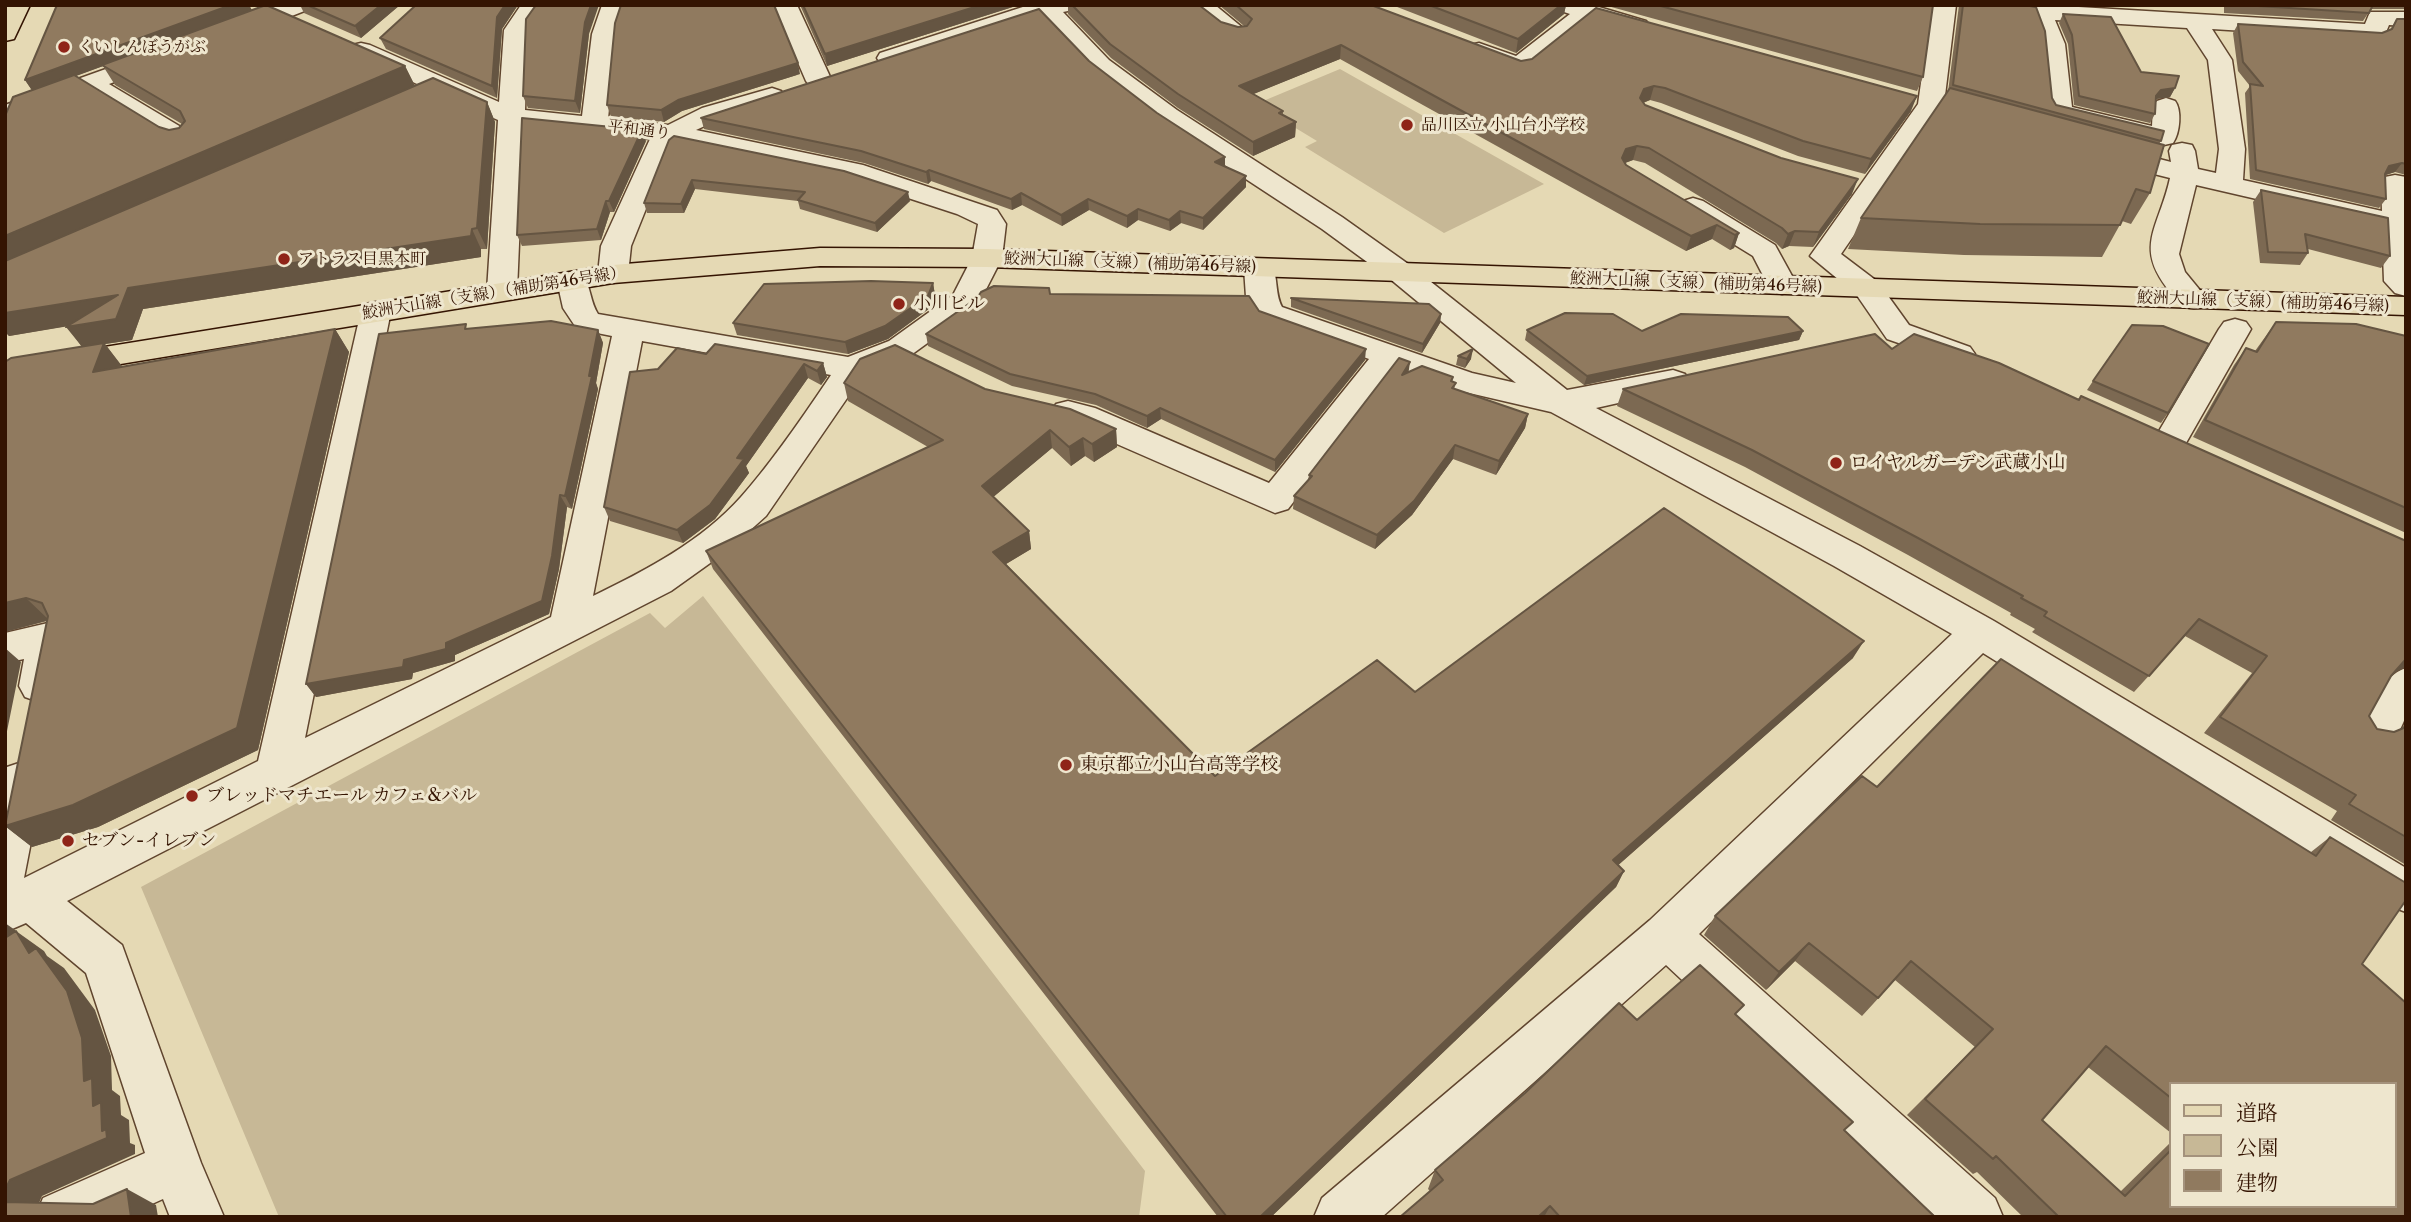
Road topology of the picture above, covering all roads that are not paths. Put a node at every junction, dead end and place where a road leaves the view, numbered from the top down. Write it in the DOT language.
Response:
graph roads {
  1 [pos="18,5"];
  2 [pos="533,5"];
  3 [pos="614,5"];
  4 [pos="785,5"];
  5 [pos="1200,5"];
  6 [pos="1944,5"];
  7 [pos="1974,5"];
  8 [pos="1051,6"];
  9 [pos="1578,8"];
  10 [pos="2371,11"];
  11 [pos="286,12"];
  12 [pos="2040,12"];
  13 [pos="2148,12"];
  14 [pos="2406,19"];
  15 [pos="2195,22"];
  16 [pos="1237,33"];
  17 [pos="5,34"];
  18 [pos="1666,34"];
  19 [pos="208,40"];
  20 [pos="340,40"];
  21 [pos="1459,43"];
  22 [pos="183,48"];
  23 [pos="872,63"];
  24 [pos="845,72"];
  25 [pos="819,80"];
  26 [pos="89,83"];
  27 [pos="442,86"];
  28 [pos="1905,97"];
  29 [pos="407,102"];
  30 [pos="1931,104"];
  31 [pos="2166,106"];
  32 [pos="1958,112"];
  33 [pos="5,114"];
  34 [pos="512,117"];
  35 [pos="594,124"];
  36 [pos="670,133"];
  37 [pos="2164,137"];
  38 [pos="182,139"];
  39 [pos="2077,145"];
  40 [pos="2183,175"];
  41 [pos="2229,185"];
  42 [pos="2406,185"];
  43 [pos="1670,193"];
  44 [pos="2397,223"];
  45 [pos="987,258"];
  46 [pos="1259,268"];
  47 [pos="1400,272"];
  48 [pos="613,274"];
  49 [pos="572,281"];
  50 [pos="1782,285"];
  51 [pos="2406,287"];
  52 [pos="1867,288"];
  53 [pos="502,291"];
  54 [pos="2193,300"];
  55 [pos="2406,306"];
  56 [pos="376,311"];
  57 [pos="629,329"];
  58 [pos="2235,329"];
  59 [pos="1388,357"];
  60 [pos="1984,363"];
  61 [pos="851,368"];
  62 [pos="5,373"];
  63 [pos="1707,373"];
  64 [pos="1560,402"];
  65 [pos="1036,405"];
  66 [pos="2169,444"];
  67 [pos="568,627"];
  68 [pos="1980,632"];
  69 [pos="5,648"];
  70 [pos="2406,684"];
  71 [pos="2374,731"];
  72 [pos="277,773"];
  73 [pos="2406,892"];
  74 [pos="13,893"];
  75 [pos="1666,934"];
  76 [pos="176,1166"];
  77 [pos="62,1217"];
  78 [pos="197,1217"];
  79 [pos="1341,1217"];
  80 [pos="1976,1217"];
  1 -- 17 [label="main road"];
  2 -- 34 [label="street"];
  3 -- 35 [label="street"];
  4 -- 25 [label="street"];
  5 -- 16 [label="street"];
  6 -- 30 [label="street"];
  7 -- 12 [label="street"];
  8 -- 23 [label="street"];
  8 -- 47 [label="street"];
  9 -- 18 [label="street"];
  9 -- 21 [label="street"];
  10 -- 14 [label="street"];
  10 -- 15 [label="street"];
  11 -- 19 [label="street"];
  12 -- 13 [label="street"];
  12 -- 37 [label="street"];
  13 -- 15 [label="street"];
  15 -- 41 [label="street"];
  20 -- 27 [label="street, 平和通り"];
  22 -- 26 [label="street"];
  24 -- 25 [label="street"];
  25 -- 36 [label="street"];
  26 -- 33 [label="street"];
  26 -- 38 [label="street"];
  27 -- 29 [label="street"];
  27 -- 34 [label="street, 平和通り"];
  28 -- 30 [label="street"];
  30 -- 32 [label="street"];
  30 -- 52 [label="street"];
  31 -- 37 [label="street"];
  34 -- 35 [label="street, 平和通り"];
  34 -- 53 [label="street"];
  35 -- 36 [label="street, 平和通り"];
  36 -- 45 [label="street, 平和通り"];
  36 -- 48 [label="street"];
  37 -- 40 [label="street"];
  39 -- 40 [label="street"];
  40 -- 41 [label="street"];
  40 -- 54 [label="street"];
  41 -- 44 [label="street"];
  42 -- 44 [label="street"];
  43 -- 50 [label="street"];
  44 -- 51 [label="street"];
  45 -- 46 [label="main road, 鮫洲大山線（支線）(補助第46号線)"];
  45 -- 48 [label="main road, 鮫洲大山線（支線）（補助第46号線）"];
  45 -- 61 [label="street"];
  46 -- 47 [label="main road, 鮫洲大山線（支線）(補助第46号線)"];
  46 -- 59 [label="street"];
  47 -- 50 [label="main road, 鮫洲大山線（支線）(補助第46号線)"];
  47 -- 64 [label="street"];
  48 -- 49 [label="main road, 鮫洲大山線（支線）（補助第46号線）"];
  49 -- 53 [label="main road, 鮫洲大山線（支線）（補助第46号線）"];
  49 -- 57 [label="street"];
  50 -- 52 [label="main road, 鮫洲大山線（支線）(補助第46号線)"];
  52 -- 54 [label="main road, 鮫洲大山線（支線）(補助第46号線)"];
  52 -- 60 [label="street"];
  53 -- 56 [label="main road, 鮫洲大山線（支線）（補助第46号線）"];
  54 -- 55 [label="main road, 鮫洲大山線（支線）(補助第46号線)"];
  56 -- 62 [label="main road, 鮫洲大山線（支線）（補助第46号線）"];
  56 -- 72 [label="street"];
  57 -- 61 [label="street"];
  57 -- 67 [label="street"];
  58 -- 66 [label="street"];
  59 -- 64 [label="street"];
  59 -- 65 [label="street"];
  61 -- 67 [label="street"];
  63 -- 64 [label="street"];
  64 -- 68 [label="street"];
  67 -- 72 [label="street"];
  68 -- 73 [label="street"];
  68 -- 75 [label="street"];
  69 -- 74 [label="street"];
  70 -- 71 [label="street"];
  72 -- 74 [label="street"];
  74 -- 76 [label="street"];
  75 -- 79 [label="street"];
  75 -- 80 [label="street"];
  76 -- 77 [label="street"];
  76 -- 78 [label="street"];
}
